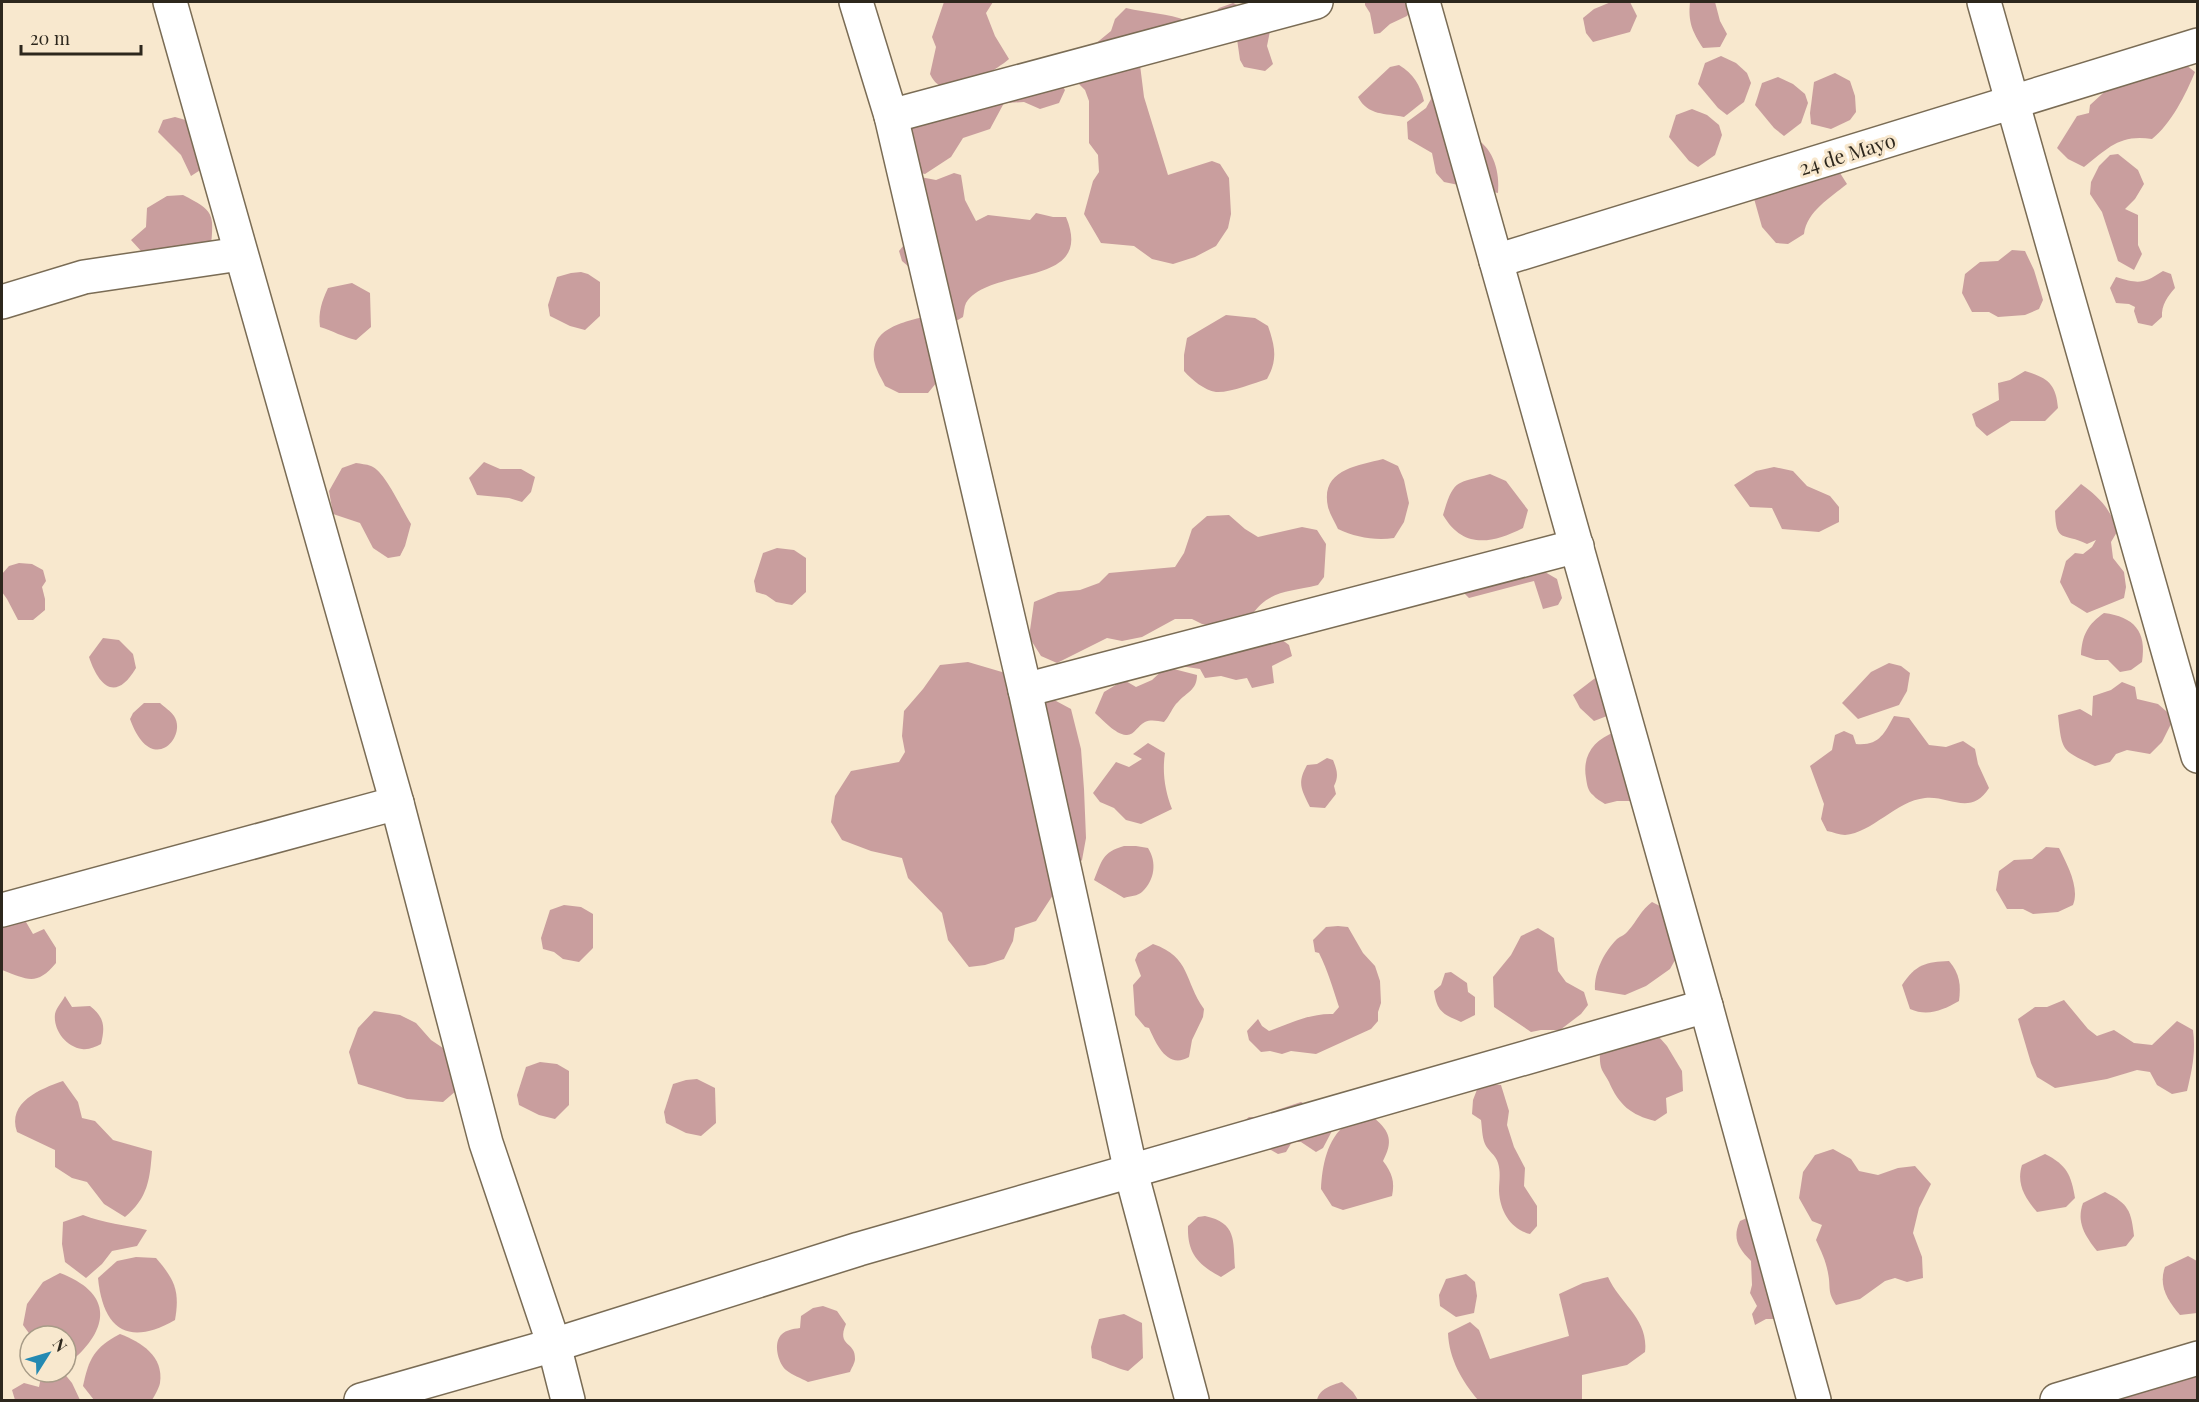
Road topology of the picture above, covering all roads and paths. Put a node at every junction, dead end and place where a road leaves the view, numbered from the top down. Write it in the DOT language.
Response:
graph roads {
  1 [pos="170,2"];
  2 [pos="856,2"];
  3 [pos="1316,2"];
  4 [pos="1423,2"];
  5 [pos="1984,2"];
  6 [pos="2198,45"];
  7 [pos="2013,102"];
  8 [pos="891,116"];
  9 [pos="240,254"];
  10 [pos="1496,261"];
  11 [pos="2,302"];
  12 [pos="1577,546"];
  13 [pos="1025,690"];
  14 [pos="2198,756"];
  15 [pos="397,803"];
  16 [pos="2,910"];
  17 [pos="1706,1006"];
  18 [pos="1131,1172"];
  19 [pos="554,1345"];
  20 [pos="2198,1358"];
  21 [pos="361,1401"];
  22 [pos="568,1401"];
  23 [pos="1192,1401"];
  24 [pos="1814,1401"];
  25 [pos="2057,1401"];
  1 -- 9 [label="street"];
  2 -- 8 [label="street"];
  3 -- 8 [label="street"];
  4 -- 10 [label="street"];
  5 -- 7 [label="street"];
  6 -- 7 [label="street, 24 de Mayo"];
  7 -- 10 [label="street, 24 de Mayo"];
  7 -- 14 [label="street"];
  8 -- 13 [label="street"];
  9 -- 11 [label="street"];
  9 -- 15 [label="street"];
  10 -- 12 [label="street"];
  12 -- 13 [label="street"];
  12 -- 17 [label="street"];
  13 -- 18 [label="street"];
  15 -- 16 [label="street"];
  15 -- 19 [label="street"];
  17 -- 18 [label="street"];
  17 -- 24 [label="street"];
  18 -- 19 [label="street"];
  18 -- 23 [label="street"];
  19 -- 21 [label="street"];
  19 -- 22 [label="street"];
  20 -- 25 [label="street"];
}
